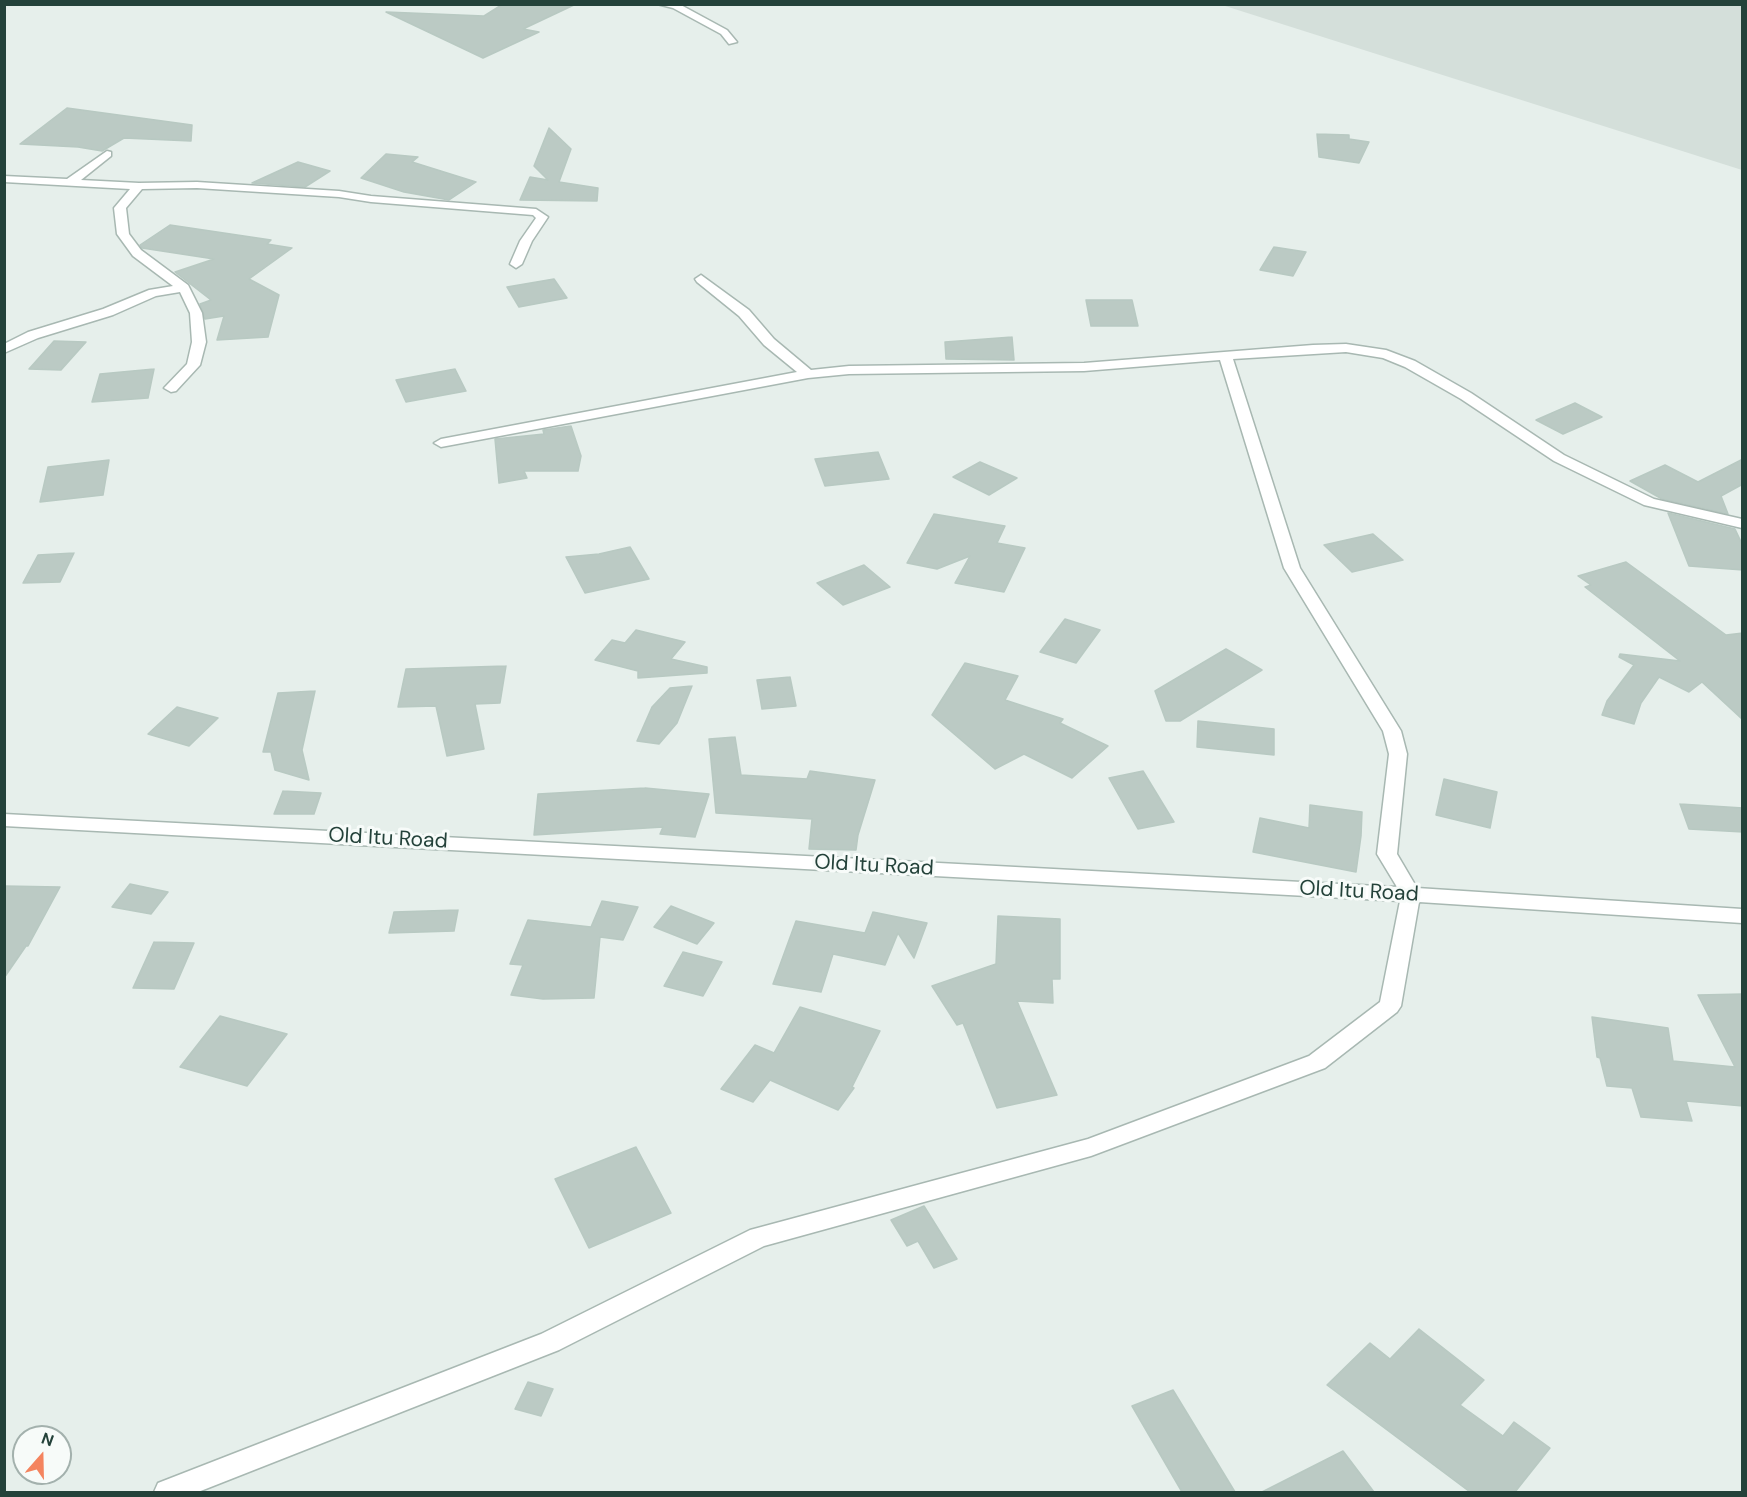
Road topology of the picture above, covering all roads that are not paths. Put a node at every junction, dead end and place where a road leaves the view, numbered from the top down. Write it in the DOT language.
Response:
graph roads {
  1 [pos="661,4"];
  2 [pos="732,42"];
  3 [pos="107,154"];
  4 [pos="4,179"];
  5 [pos="69,183"];
  6 [pos="139,186"];
  7 [pos="516,264"];
  8 [pos="701,279"];
  9 [pos="184,288"];
  10 [pos="4,349"];
  11 [pos="1226,357"];
  12 [pos="808,374"];
  13 [pos="171,388"];
  14 [pos="441,443"];
  15 [pos="1743,523"];
  16 [pos="4,820"];
  17 [pos="1411,895"];
  18 [pos="1743,916"];
  19 [pos="167,1492"];
  1 -- 2 [label="street"];
  3 -- 5 [label="street"];
  4 -- 5 [label="street"];
  5 -- 6 [label="street"];
  6 -- 7 [label="street"];
  6 -- 9 [label="street"];
  8 -- 12 [label="street"];
  9 -- 10 [label="street"];
  9 -- 13 [label="street"];
  11 -- 12 [label="street"];
  11 -- 15 [label="street"];
  11 -- 17 [label="street"];
  12 -- 14 [label="street"];
  16 -- 17 [label="street, Old Itu Road"];
  17 -- 18 [label="street, Old Itu Road"];
  17 -- 19 [label="street"];
}
